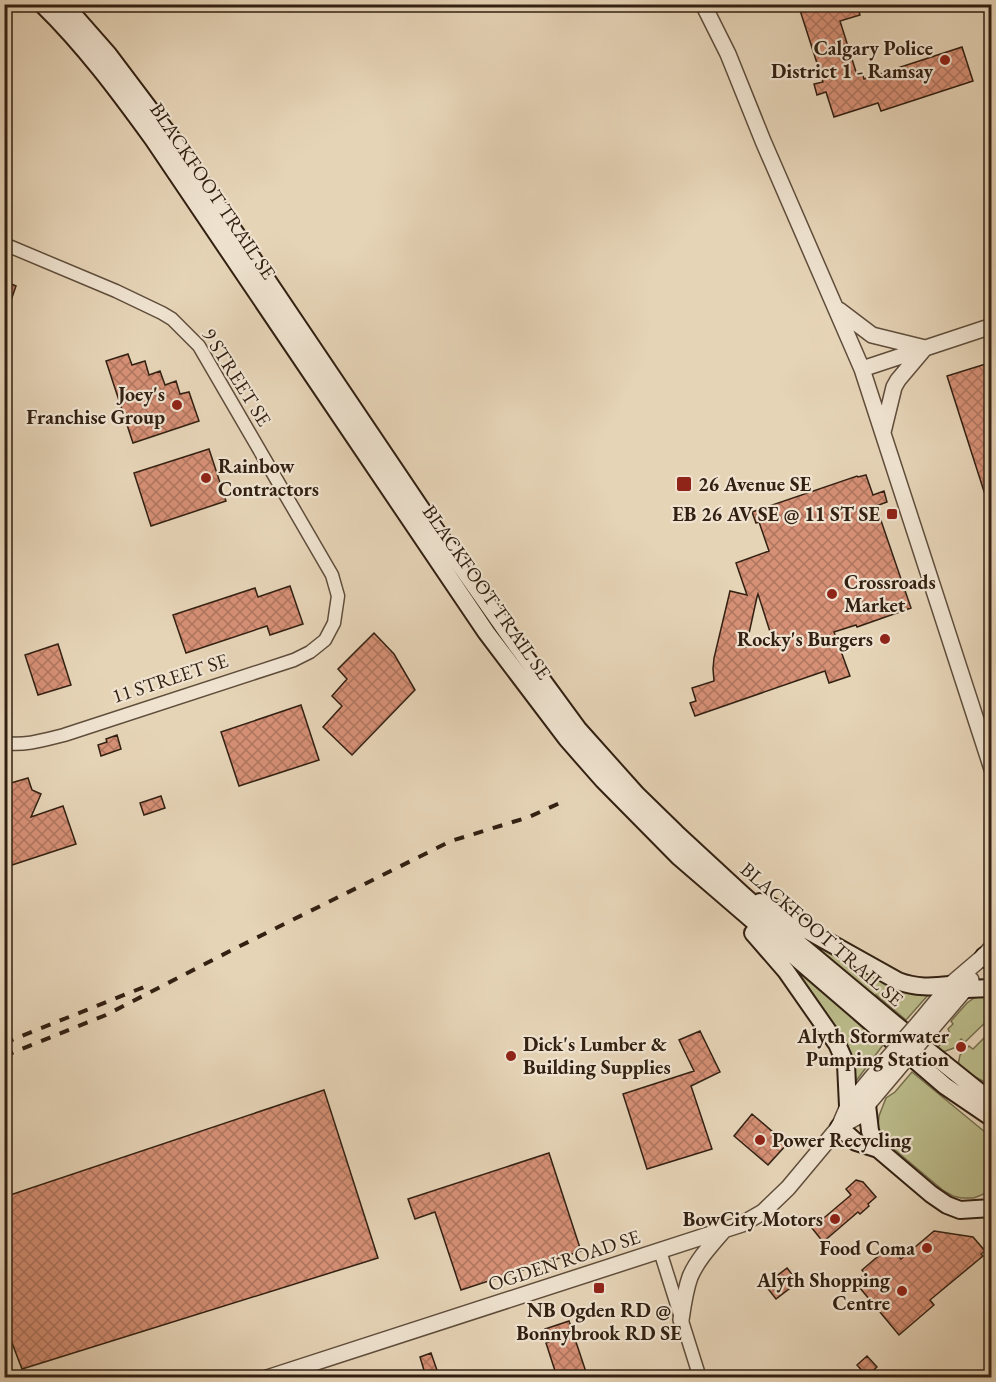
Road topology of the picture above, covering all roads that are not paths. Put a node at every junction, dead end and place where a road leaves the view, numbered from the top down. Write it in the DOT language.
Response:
graph roads {
  1 [pos="42,4"];
  2 [pos="64,4"];
  3 [pos="703,4"];
  4 [pos="714,4"];
  5 [pos="721,40"];
  6 [pos="4,244"];
  7 [pos="837,308"];
  8 [pos="992,326"];
  9 [pos="925,348"];
  10 [pos="862,369"];
  11 [pos="883,432"];
  12 [pos="334,623"];
  13 [pos="4,743"];
  14 [pos="992,769"];
  15 [pos="738,900"];
  16 [pos="989,955"];
  17 [pos="958,987"];
  18 [pos="992,988"];
  19 [pos="890,1068"];
  20 [pos="867,1105"];
  21 [pos="848,1107"];
  22 [pos="989,1108"];
  23 [pos="839,1127"];
  24 [pos="878,1149"];
  25 [pos="987,1206"];
  26 [pos="724,1230"];
  27 [pos="660,1251"];
  28 [pos="681,1320"];
  29 [pos="267,1377"];
  30 [pos="700,1377"];
  1 -- 15 [label="main road, BLACKFOOT TRAIL SE"];
  2 -- 15 [label="main road, BLACKFOOT TRAIL SE"];
  3 -- 5 [label="street"];
  4 -- 5 [label="street"];
  5 -- 7 [label="street"];
  6 -- 12 [label="street, 9 STREET SE"];
  7 -- 9 [label="street"];
  7 -- 10 [label="street"];
  8 -- 9 [label="street"];
  9 -- 10 [label="street"];
  9 -- 11 [label="street"];
  10 -- 11 [label="street"];
  11 -- 14 [label="street"];
  12 -- 13 [label="street, 11 STREET SE"];
  15 -- 17 [label="main road"];
  15 -- 21 [label="main road"];
  15 -- 22 [label="main road, BLACKFOOT TRAIL SE"];
  16 -- 17 [label="street"];
  17 -- 18 [label="main road"];
  17 -- 19 [label="street, OGDEN ROAD SE, bridge"];
  19 -- 20 [label="street, OGDEN ROAD SE"];
  19 -- 21 [label="street, OGDEN ROAD SE"];
  20 -- 23 [label="street, OGDEN ROAD SE"];
  20 -- 24 [label="main road"];
  21 -- 23 [label="street, OGDEN ROAD SE"];
  23 -- 24 [label="main road"];
  23 -- 26 [label="street, OGDEN ROAD SE"];
  24 -- 25 [label="main road"];
  26 -- 27 [label="street, OGDEN ROAD SE"];
  26 -- 28 [label="street"];
  27 -- 28 [label="street"];
  27 -- 29 [label="street, OGDEN ROAD SE"];
  28 -- 30 [label="street"];
}
